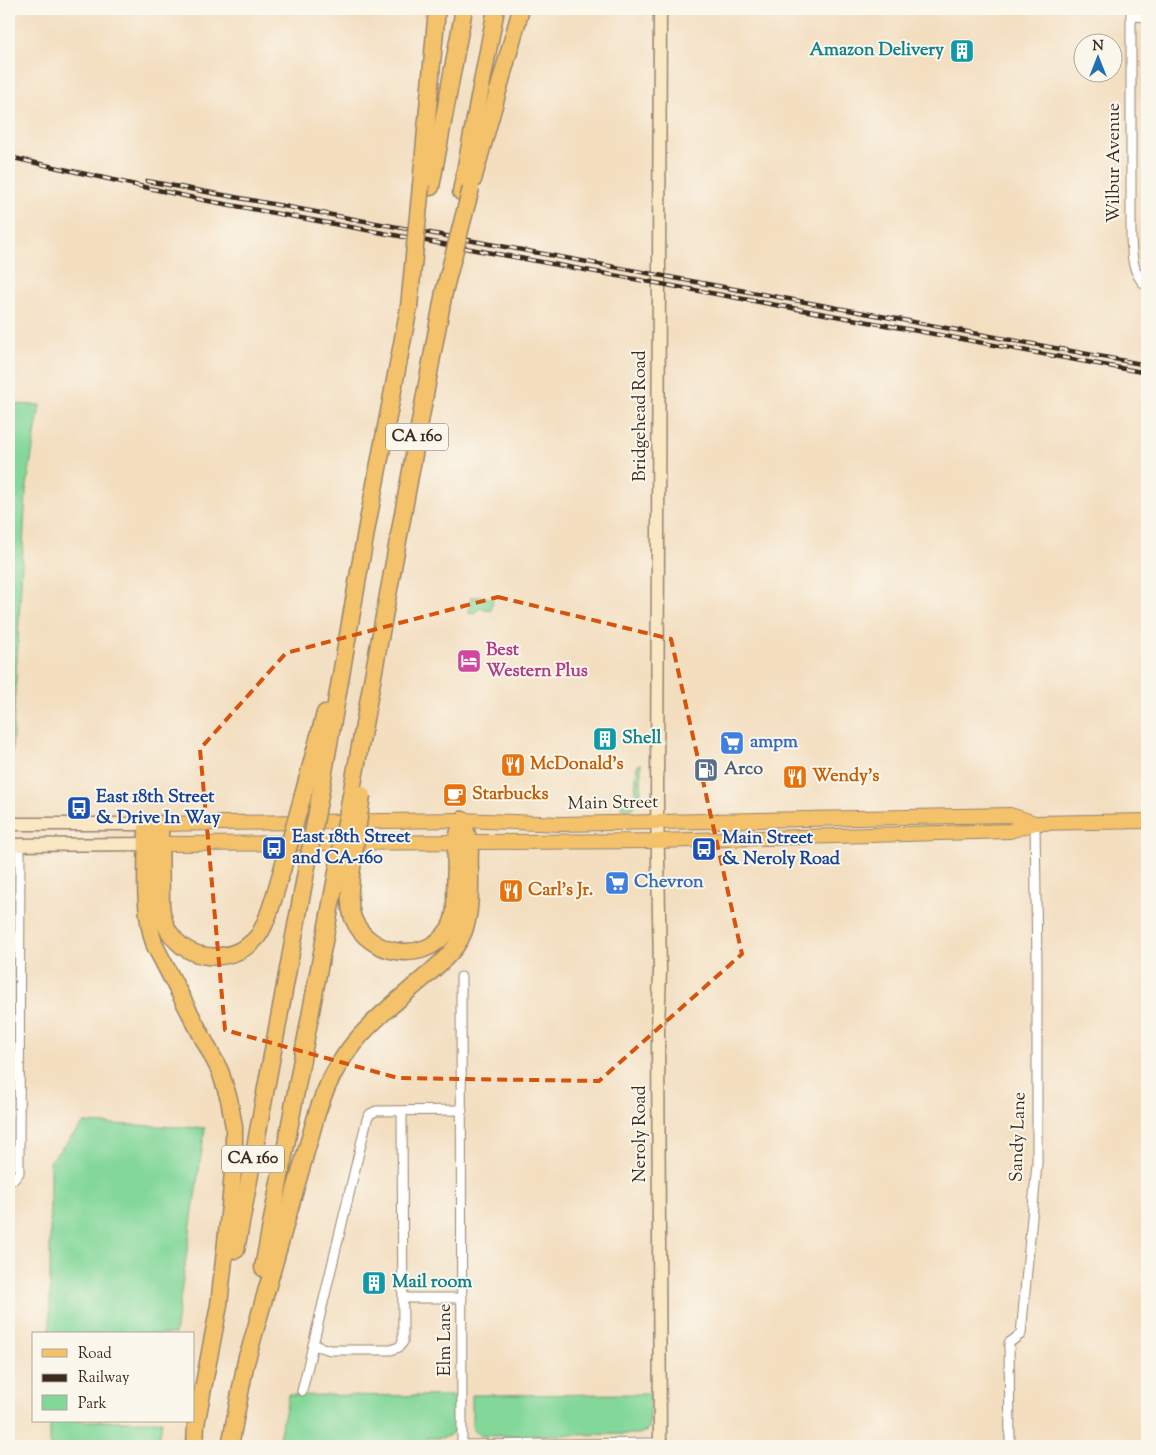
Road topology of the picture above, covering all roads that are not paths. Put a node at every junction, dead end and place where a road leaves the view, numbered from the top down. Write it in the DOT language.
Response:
graph roads {
  1 [pos="437,9"];
  2 [pos="464,9"];
  3 [pos="496,9"];
  4 [pos="521,9"];
  5 [pos="660,9"];
  6 [pos="1131,13"];
  7 [pos="1147,17"];
  8 [pos="426,186"];
  9 [pos="466,190"];
  10 [pos="1144,284"];
  11 [pos="367,526"];
  12 [pos="462,820"];
  13 [pos="1147,821"];
  14 [pos="658,822"];
  15 [pos="1035,822"];
  16 [pos="9,824"];
  17 [pos="154,824"];
  18 [pos="658,841"];
  19 [pos="462,842"];
  20 [pos="154,844"];
  21 [pos="15,845"];
  22 [pos="344,874"];
  23 [pos="9,947"];
  24 [pos="20,948"];
  25 [pos="461,977"];
  26 [pos="9,1082"];
  27 [pos="20,1082"];
  28 [pos="462,1110"];
  29 [pos="402,1111"];
  30 [pos="9,1180"];
  31 [pos="404,1298"];
  32 [pos="462,1298"];
  33 [pos="313,1345"];
  34 [pos="245,1366"];
  35 [pos="302,1391"];
  36 [pos="660,1445"];
  37 [pos="195,1446"];
  38 [pos="199,1446"];
  39 [pos="230,1446"];
  40 [pos="1010,1446"];
  1 -- 8 [label="highway"];
  2 -- 8 [label="highway, CA 160"];
  3 -- 9 [label="highway"];
  4 -- 9 [label="highway"];
  5 -- 14 [label="street, Bridgehead Road"];
  6 -- 7 [label="street"];
  6 -- 10 [label="street, Wilbur Avenue"];
  8 -- 11 [label="highway, CA 160, bridge"];
  9 -- 22 [label="highway, CA 160, bridge"];
  11 -- 20 [label="highway, bridge"];
  11 -- 38 [label="highway, CA 160, bridge"];
  12 -- 14 [label="main road, Main Street"];
  12 -- 17 [label="main road, Main Street"];
  12 -- 19 [label="highway"];
  13 -- 15 [label="main road, Main Street"];
  14 -- 15 [label="main road, Main Street"];
  14 -- 18 [label="street, Neroly Road"];
  15 -- 18 [label="main road, Main Street"];
  15 -- 40 [label="street, Sandy Lane"];
  16 -- 17 [label="street"];
  17 -- 20 [label="highway"];
  18 -- 19 [label="main road, Main Street"];
  18 -- 36 [label="street, Neroly Road"];
  19 -- 20 [label="main road, Main Street"];
  19 -- 22 [label="highway"];
  19 -- 34 [label="highway"];
  20 -- 21 [label="street"];
  20 -- 37 [label="highway"];
  21 -- 24 [label="street"];
  22 -- 34 [label="highway, CA 160"];
  23 -- 24 [label="street"];
  24 -- 27 [label="street"];
  25 -- 28 [label="street, Elm Lane"];
  26 -- 27 [label="street"];
  27 -- 30 [label="street"];
  28 -- 29 [label="street"];
  28 -- 32 [label="street, Elm Lane"];
  29 -- 31 [label="street"];
  29 -- 33 [label="street"];
  31 -- 32 [label="street"];
  31 -- 33 [label="street"];
  32 -- 36 [label="street, Elm Lane"];
  33 -- 35 [label="street"];
  34 -- 39 [label="highway, CA 160"];
}
